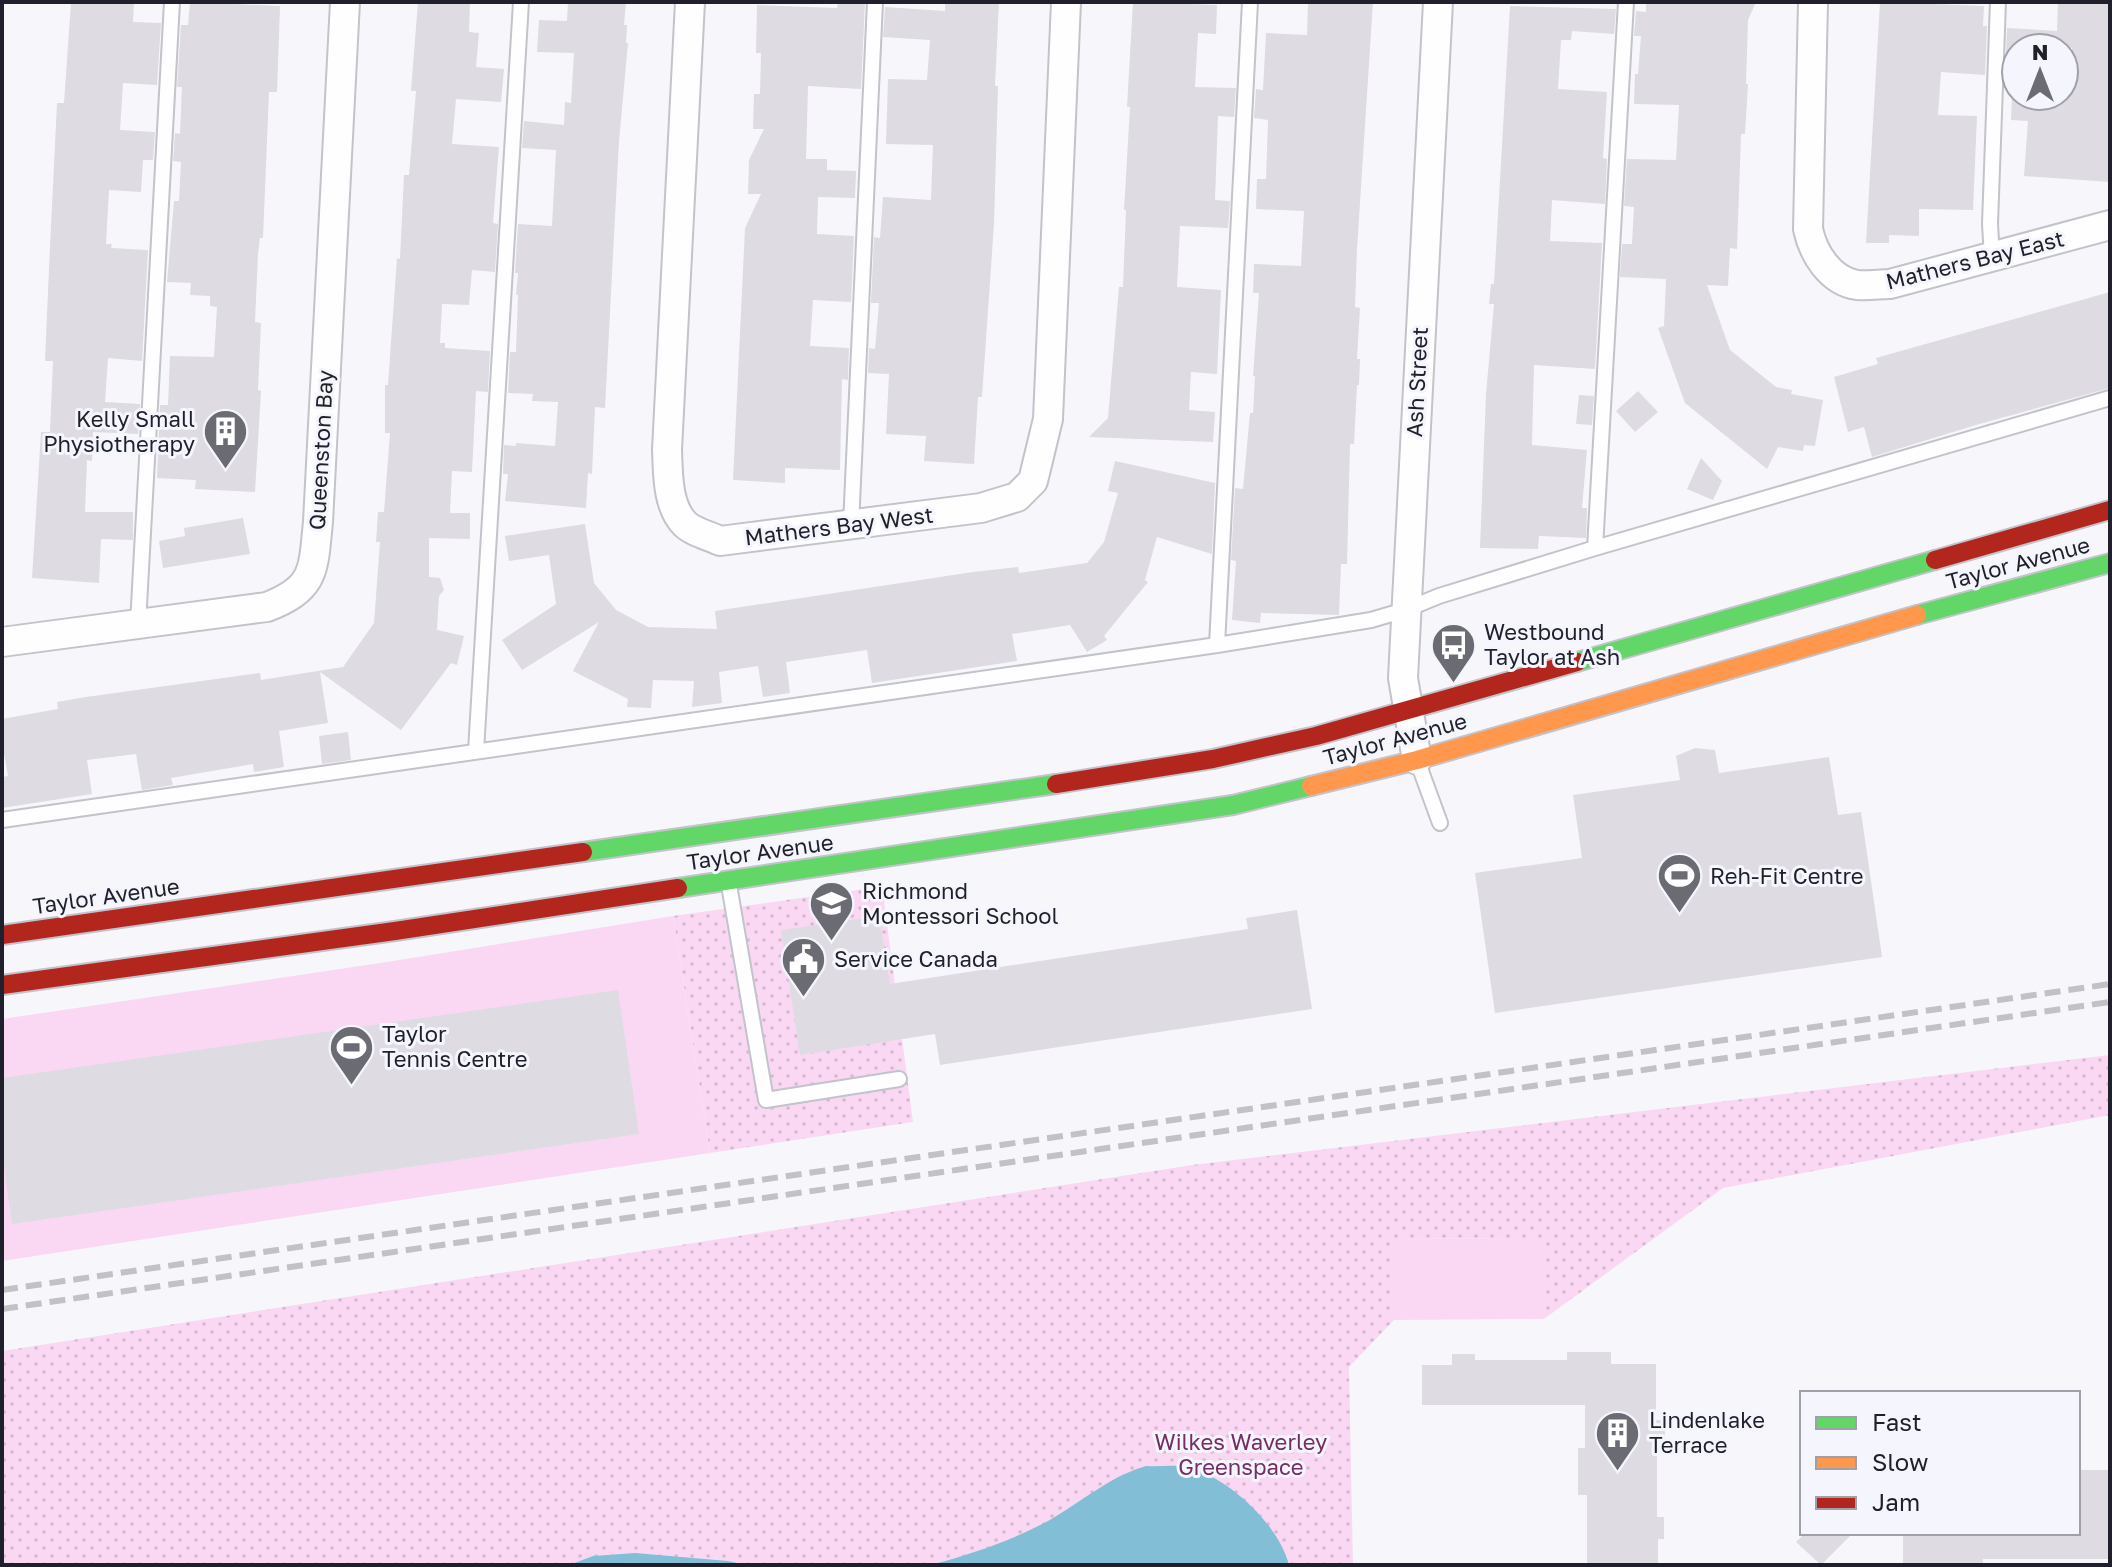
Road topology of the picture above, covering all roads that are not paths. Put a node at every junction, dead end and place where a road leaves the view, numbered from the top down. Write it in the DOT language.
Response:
graph roads {
  1 [pos="172,2"];
  2 [pos="345,2"];
  3 [pos="521,2"];
  4 [pos="690,2"];
  5 [pos="875,2"];
  6 [pos="1066,2"];
  7 [pos="1250,2"];
  8 [pos="1438,2"];
  9 [pos="1626,2"];
  10 [pos="1813,2"];
  11 [pos="1998,2"];
  12 [pos="2110,225"];
  13 [pos="1992,257"];
  14 [pos="2110,398"];
  15 [pos="2110,510"];
  16 [pos="851,525"];
  17 [pos="1595,548"];
  18 [pos="2110,563"];
  19 [pos="1405,610"];
  20 [pos="138,624"];
  21 [pos="2,642"];
  22 [pos="1217,645"];
  23 [pos="1409,710"];
  24 [pos="476,751"];
  25 [pos="1417,760"];
  26 [pos="2,820"];
  27 [pos="1440,823"];
  28 [pos="740,830"];
  29 [pos="707,852"];
  30 [pos="689,868"];
  31 [pos="728,881"];
  32 [pos="676,888"];
  33 [pos="2,935"];
  34 [pos="2,985"];
  35 [pos="899,1079"];
  1 -- 20 [label="lane"];
  2 -- 20 [label="street, Queenston Bay"];
  3 -- 24 [label="lane"];
  4 -- 16 [label="street, Mathers Bay West"];
  5 -- 16 [label="lane"];
  6 -- 16 [label="street, Mathers Bay West"];
  7 -- 22 [label="lane"];
  8 -- 19 [label="street, Ash Street"];
  9 -- 17 [label="lane"];
  10 -- 13 [label="street, Mathers Bay East"];
  11 -- 13 [label="lane"];
  12 -- 13 [label="street, Mathers Bay East"];
  14 -- 17 [label="lane"];
  15 -- 23 [label="main road, Taylor Avenue"];
  17 -- 19 [label="lane"];
  18 -- 25 [label="main road, Taylor Avenue"];
  19 -- 22 [label="lane"];
  19 -- 23 [label="street, Ash Street"];
  20 -- 21 [label="street, Queenston Bay"];
  22 -- 24 [label="lane"];
  23 -- 25 [label="street, Ash Street"];
  23 -- 28 [label="main road, Taylor Avenue"];
  24 -- 26 [label="lane"];
  25 -- 27 [label="lane"];
  25 -- 31 [label="main road, Taylor Avenue"];
  28 -- 29 [label="main road, Taylor Avenue"];
  28 -- 33 [label="main road, Taylor Avenue"];
  30 -- 32 [label="main road, Taylor Avenue"];
  31 -- 32 [label="main road, Taylor Avenue"];
  31 -- 35 [label="lane"];
  32 -- 34 [label="main road, Taylor Avenue"];
}
